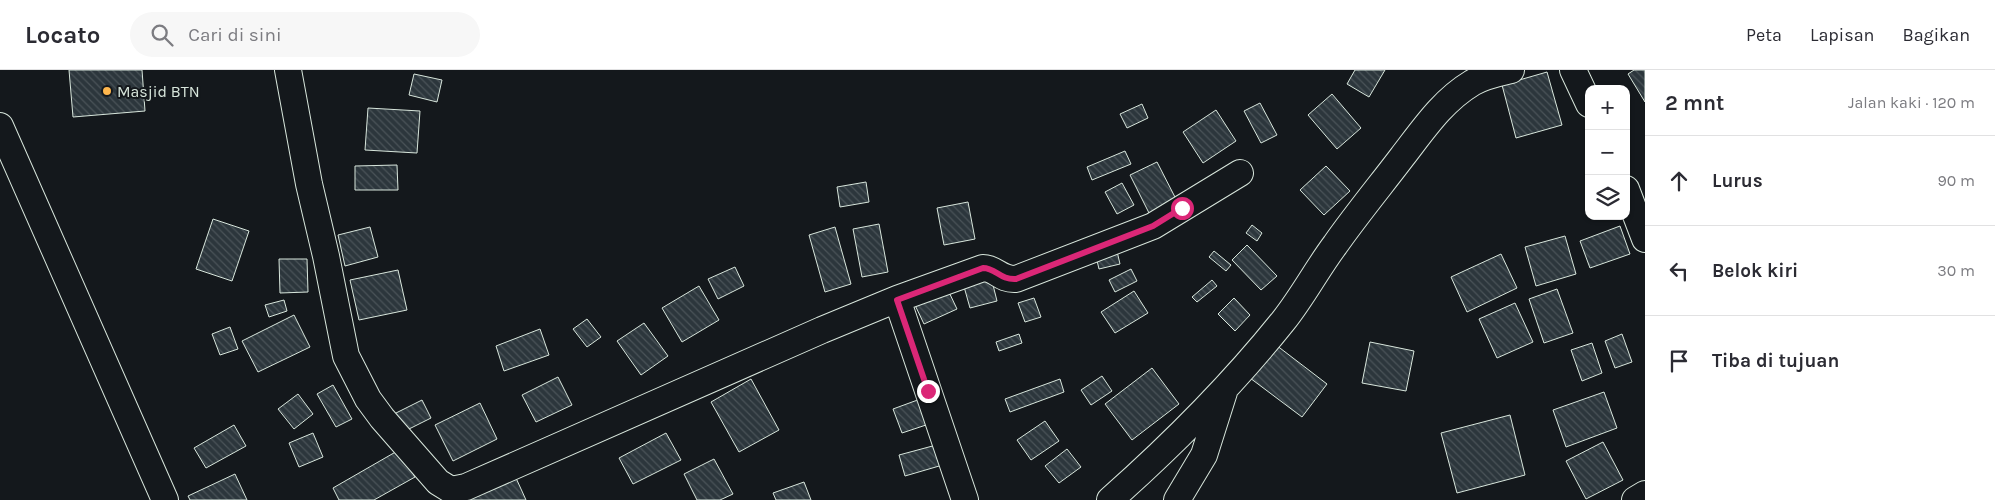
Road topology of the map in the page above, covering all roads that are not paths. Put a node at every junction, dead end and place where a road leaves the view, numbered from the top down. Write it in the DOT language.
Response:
graph roads {
  1 [pos="288,70"];
  2 [pos="1511,70"];
  3 [pos="1573,70"];
  4 [pos="1585,96"];
  5 [pos="0,126"];
  6 [pos="0,164"];
  7 [pos="1240,174"];
  8 [pos="1630,200"];
  9 [pos="1645,239"];
  10 [pos="897,300"];
  11 [pos="1225,389"];
  12 [pos="1645,494"];
  13 [pos="148,500"];
  14 [pos="165,500"];
  15 [pos="965,500"];
  16 [pos="1110,500"];
  17 [pos="1177,500"];
  18 [pos="1635,500"];
  1 -- 10 [label="street"];
  2 -- 11 [label="street"];
  3 -- 4 [label="street"];
  5 -- 14 [label="street"];
  6 -- 13 [label="street"];
  7 -- 10 [label="street"];
  8 -- 9 [label="street"];
  10 -- 15 [label="street"];
  11 -- 16 [label="street"];
  11 -- 17 [label="street"];
  12 -- 18 [label="street"];
}
